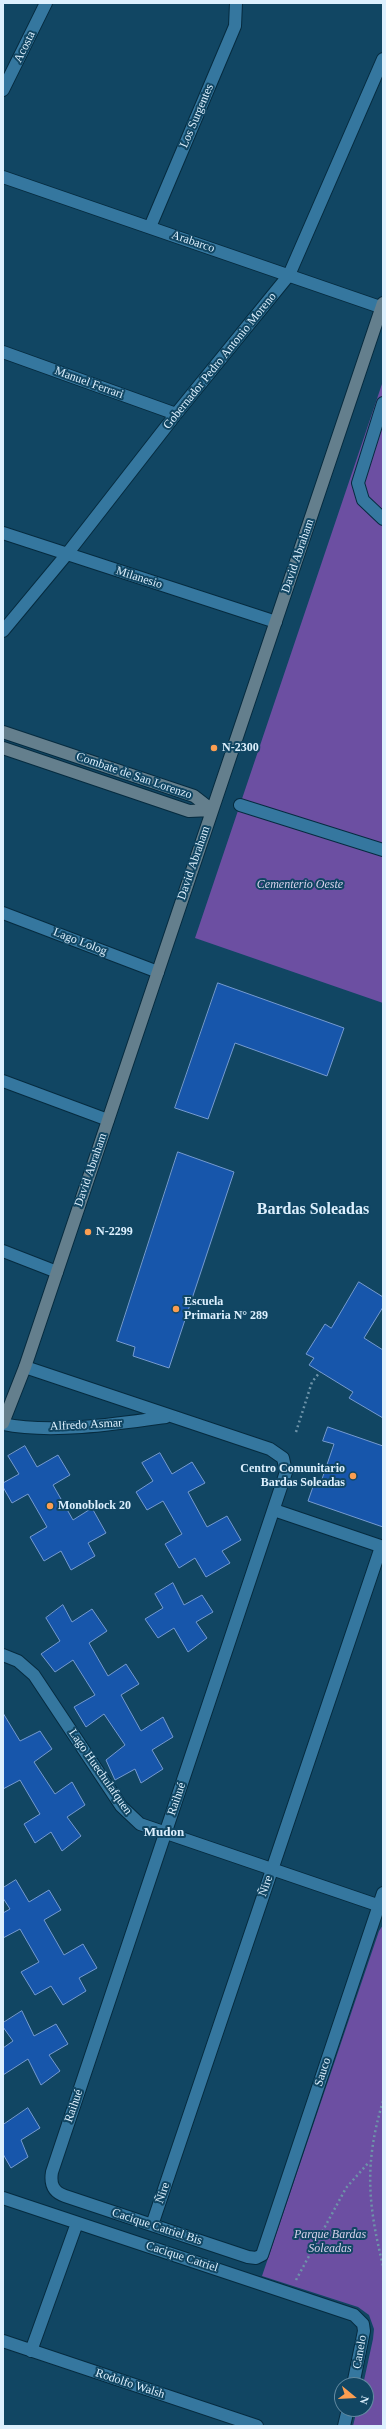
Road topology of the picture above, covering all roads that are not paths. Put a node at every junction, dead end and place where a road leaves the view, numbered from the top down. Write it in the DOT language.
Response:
graph roads {
  1 [pos="46,3"];
  2 [pos="236,3"];
  3 [pos="383,59"];
  4 [pos="3,90"];
  5 [pos="3,177"];
  6 [pos="150,228"];
  7 [pos="290,275"];
  8 [pos="383,306"];
  9 [pos="3,352"];
  10 [pos="383,403"];
  11 [pos="176,414"];
  12 [pos="383,519"];
  13 [pos="3,533"];
  14 [pos="67,554"];
  15 [pos="276,622"];
  16 [pos="3,631"];
  17 [pos="3,732"];
  18 [pos="3,748"];
  19 [pos="240,805"];
  20 [pos="212,810"];
  21 [pos="383,850"];
  22 [pos="3,913"];
  23 [pos="158,972"];
  24 [pos="3,1081"];
  25 [pos="108,1120"];
  26 [pos="3,1252"];
  27 [pos="57,1272"];
  28 [pos="25,1367"];
  29 [pos="170,1416"];
  30 [pos="3,1423"];
  31 [pos="283,1458"];
  32 [pos="274,1510"];
  33 [pos="382,1547"];
  34 [pos="3,1655"];
  35 [pos="166,1834"];
  36 [pos="272,1870"];
  37 [pos="383,1892"];
  38 [pos="381,1906"];
  39 [pos="52,2186"];
  40 [pos="3,2198"];
  41 [pos="78,2223"];
  42 [pos="152,2225"];
  43 [pos="264,2252"];
  44 [pos="360,2319"];
  45 [pos="3,2341"];
  46 [pos="32,2351"];
  47 [pos="355,2377"];
  48 [pos="257,2426"];
  1 -- 4 [label="street, Acosta"];
  2 -- 6 [label="street, Los Surgentes"];
  3 -- 7 [label="street, Gobernador Pedro Antonio Moreno"];
  5 -- 6 [label="street, Arabarco"];
  6 -- 7 [label="street, Arabarco"];
  7 -- 8 [label="street, Arabarco"];
  7 -- 11 [label="street, Gobernador Pedro Antonio Moreno"];
  8 -- 15 [label="main road, David Abraham"];
  9 -- 11 [label="street, Manuel Ferrari"];
  10 -- 12 [label="street"];
  11 -- 14 [label="street, Gobernador Pedro Antonio Moreno"];
  13 -- 14 [label="street, Milanesio"];
  14 -- 15 [label="street, Milanesio"];
  14 -- 16 [label="street, Gobernador Pedro Antonio Moreno"];
  15 -- 20 [label="main road, David Abraham"];
  17 -- 20 [label="main road, Combate de San Lorenzo"];
  18 -- 20 [label="main road, Combate de San Lorenzo"];
  19 -- 21 [label="street"];
  20 -- 23 [label="main road, David Abraham"];
  22 -- 23 [label="street, Lago Lolog"];
  23 -- 25 [label="main road, David Abraham"];
  24 -- 25 [label="street"];
  25 -- 27 [label="main road, David Abraham"];
  26 -- 27 [label="street"];
  27 -- 28 [label="main road, David Abraham"];
  28 -- 29 [label="street, Alfredo Asmar"];
  28 -- 30 [label="main road, David Abraham"];
  29 -- 30 [label="street, Alfredo Asmar"];
  29 -- 31 [label="street, Alfredo Asmar"];
  31 -- 32 [label="street, Raihué"];
  32 -- 33 [label="street"];
  32 -- 35 [label="street, Raihué"];
  33 -- 36 [label="street, Ñire"];
  34 -- 35 [label="street, Lago Huechulafquen"];
  35 -- 36 [label="street, Lago Huechulafquen"];
  35 -- 39 [label="street, Raihué"];
  36 -- 38 [label="street, Lago Huechulafquen"];
  36 -- 42 [label="street, Ñire"];
  37 -- 38 [label="street, Sauco"];
  38 -- 43 [label="street, Sauco"];
  39 -- 42 [label="street, Cacique Catriel Bis"];
  40 -- 41 [label="street, Cacique Catriel"];
  41 -- 44 [label="street, Cacique Catriel"];
  41 -- 46 [label="street"];
  42 -- 43 [label="street, Cacique Catriel Bis"];
  44 -- 47 [label="street, Canelo"];
  45 -- 46 [label="street, Rodolfo Walsh"];
  46 -- 48 [label="street, Rodolfo Walsh"];
}
